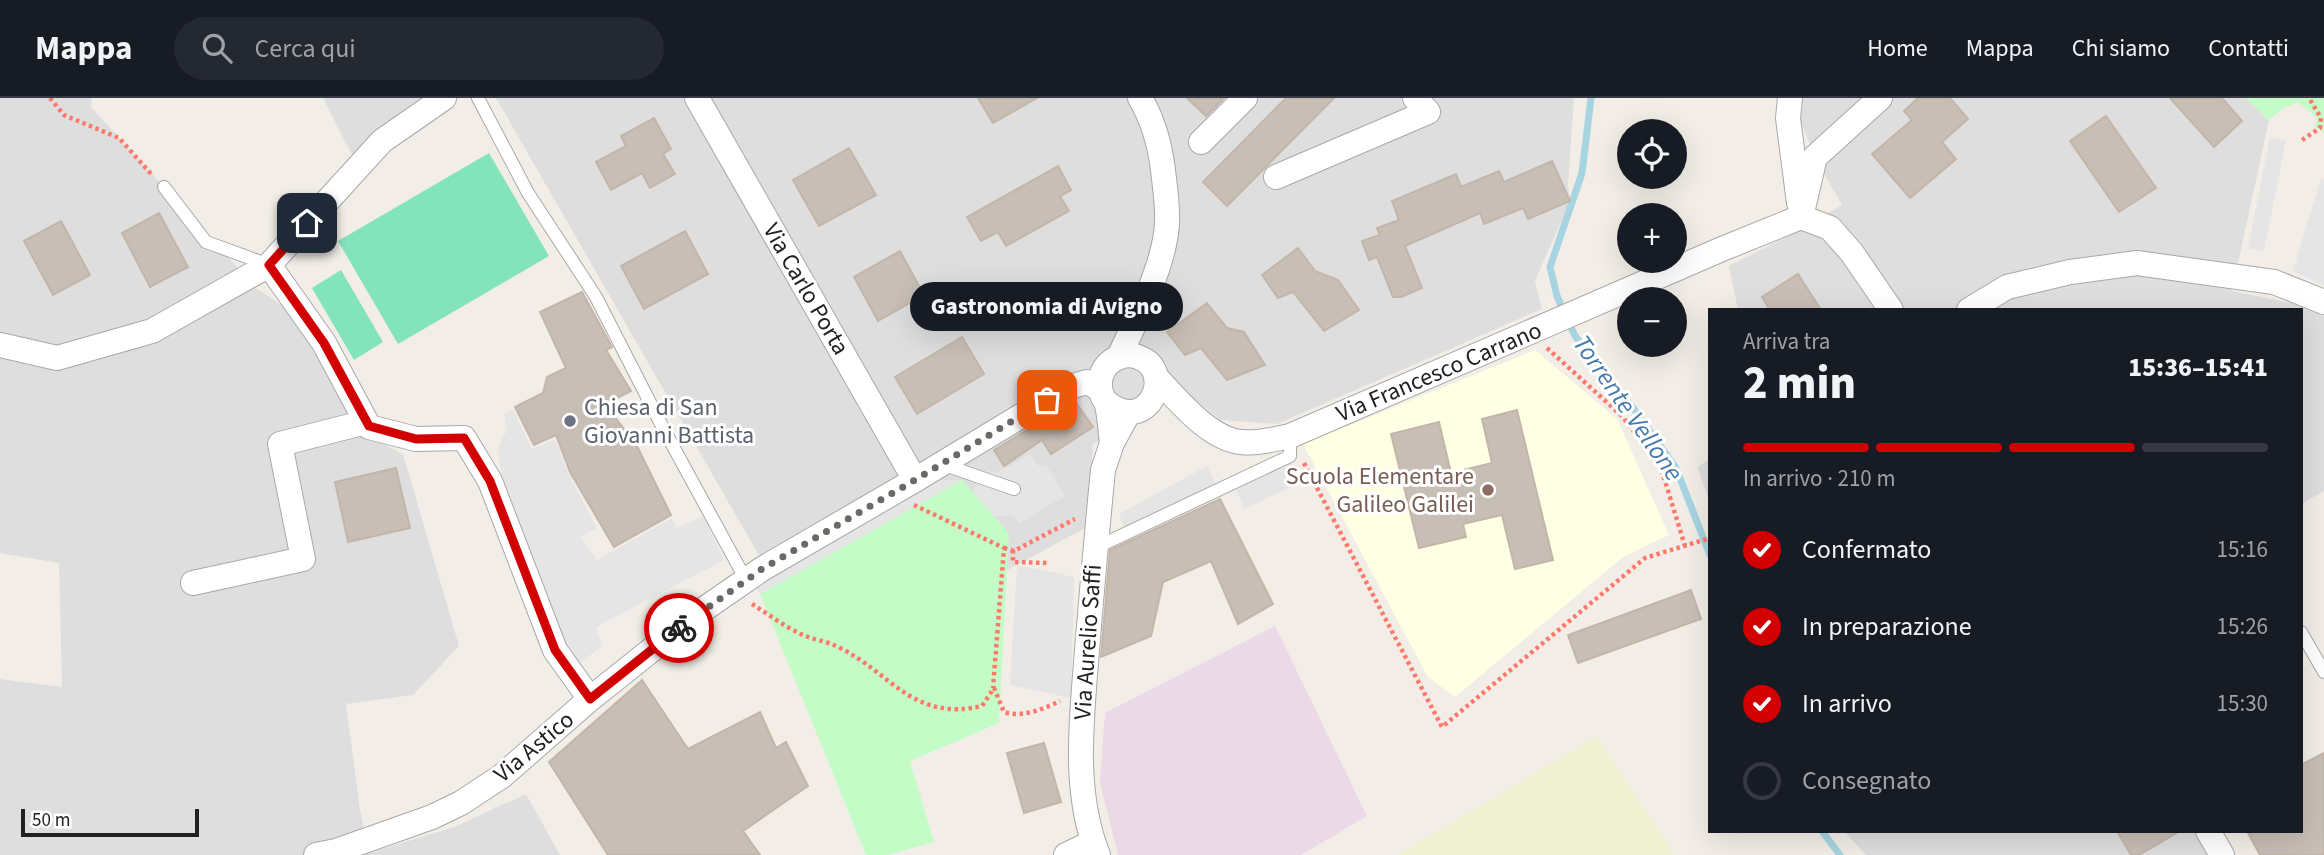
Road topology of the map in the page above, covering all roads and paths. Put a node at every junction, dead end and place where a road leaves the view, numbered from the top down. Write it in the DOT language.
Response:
graph roads {
  1 [pos="50,98"];
  2 [pos="444,98"];
  3 [pos="478,98"];
  4 [pos="697,98"];
  5 [pos="1140,98"];
  6 [pos="1245,98"];
  7 [pos="1415,98"];
  8 [pos="1790,98"];
  9 [pos="1880,98"];
  10 [pos="2309,98"];
  11 [pos="2302,140"];
  12 [pos="1201,142"];
  13 [pos="1276,177"];
  14 [pos="163,187"];
  15 [pos="1801,217"];
  16 [pos="269,265"];
  17 [pos="2324,302"];
  18 [pos="1143,304"];
  19 [pos="1890,308"];
  20 [pos="1972,308"];
  21 [pos="1541,328"];
  22 [pos="0,345"];
  23 [pos="1115,359"];
  24 [pos="1151,369"];
  25 [pos="1069,387"];
  26 [pos="1119,403"];
  27 [pos="1193,417"];
  28 [pos="366,422"];
  29 [pos="1290,436"];
  30 [pos="942,464"];
  31 [pos="905,486"];
  32 [pos="1014,489"];
  33 [pos="1100,506"];
  34 [pos="1708,539"];
  35 [pos="1685,546"];
  36 [pos="1004,548"];
  37 [pos="1095,548"];
  38 [pos="1013,550"];
  39 [pos="1049,563"];
  40 [pos="193,583"];
  41 [pos="738,585"];
  42 [pos="2303,635"];
  43 [pos="2324,672"];
  44 [pos="1084,687"];
  45 [pos="993,689"];
  46 [pos="590,699"];
  47 [pos="2209,833"];
  48 [pos="1096,849"];
  49 [pos="330,854"];
  50 [pos="1066,855"];
  51 [pos="2222,855"];
  1 -- 14 [label="path"];
  2 -- 16 [label="street"];
  3 -- 41 [label="lane"];
  4 -- 31 [label="street, Via Carlo Porta"];
  5 -- 18 [label="street, Via Aurelio Saffi"];
  6 -- 12 [label="street"];
  7 -- 13 [label="street"];
  8 -- 15 [label="street"];
  9 -- 15 [label="street"];
  10 -- 11 [label="path"];
  14 -- 16 [label="lane"];
  15 -- 19 [label="street"];
  15 -- 21 [label="street, Via Francesco Carrano"];
  16 -- 22 [label="street"];
  16 -- 28 [label="street"];
  17 -- 20 [label="street"];
  18 -- 23 [label="street, Via Aurelio Saffi"];
  18 -- 24 [label="street, Via Aurelio Saffi"];
  21 -- 29 [label="street, Via Francesco Carrano"];
  21 -- 35 [label="path"];
  23 -- 24 [label="street"];
  23 -- 25 [label="street, Via Astico"];
  23 -- 26 [label="street, Via Aurelio Saffi"];
  24 -- 26 [label="street, Via Aurelio Saffi"];
  24 -- 27 [label="street, Via Francesco Carrano"];
  25 -- 26 [label="street"];
  25 -- 30 [label="street, Via Astico"];
  26 -- 27 [label="street, Via Francesco Carrano"];
  26 -- 33 [label="street, Via Aurelio Saffi"];
  27 -- 29 [label="street, Via Francesco Carrano"];
  28 -- 40 [label="street"];
  28 -- 46 [label="street"];
  29 -- 35 [label="path"];
  29 -- 37 [label="lane"];
  30 -- 31 [label="street, Via Astico"];
  30 -- 32 [label="lane"];
  31 -- 36 [label="path"];
  31 -- 41 [label="street, Via Astico"];
  33 -- 37 [label="street, Via Aurelio Saffi"];
  33 -- 38 [label="path"];
  34 -- 35 [label="path"];
  36 -- 38 [label="path"];
  36 -- 45 [label="path"];
  37 -- 44 [label="street, Via Aurelio Saffi"];
  38 -- 39 [label="path"];
  41 -- 45 [label="path"];
  41 -- 46 [label="street, Via Astico"];
  42 -- 43 [label="lane"];
  44 -- 45 [label="path"];
  44 -- 48 [label="street, Via Aurelio Saffi"];
  46 -- 49 [label="street, Via Astico"];
  47 -- 51 [label="street"];
  48 -- 50 [label="street, Via Aurelio Saffi"];
}
